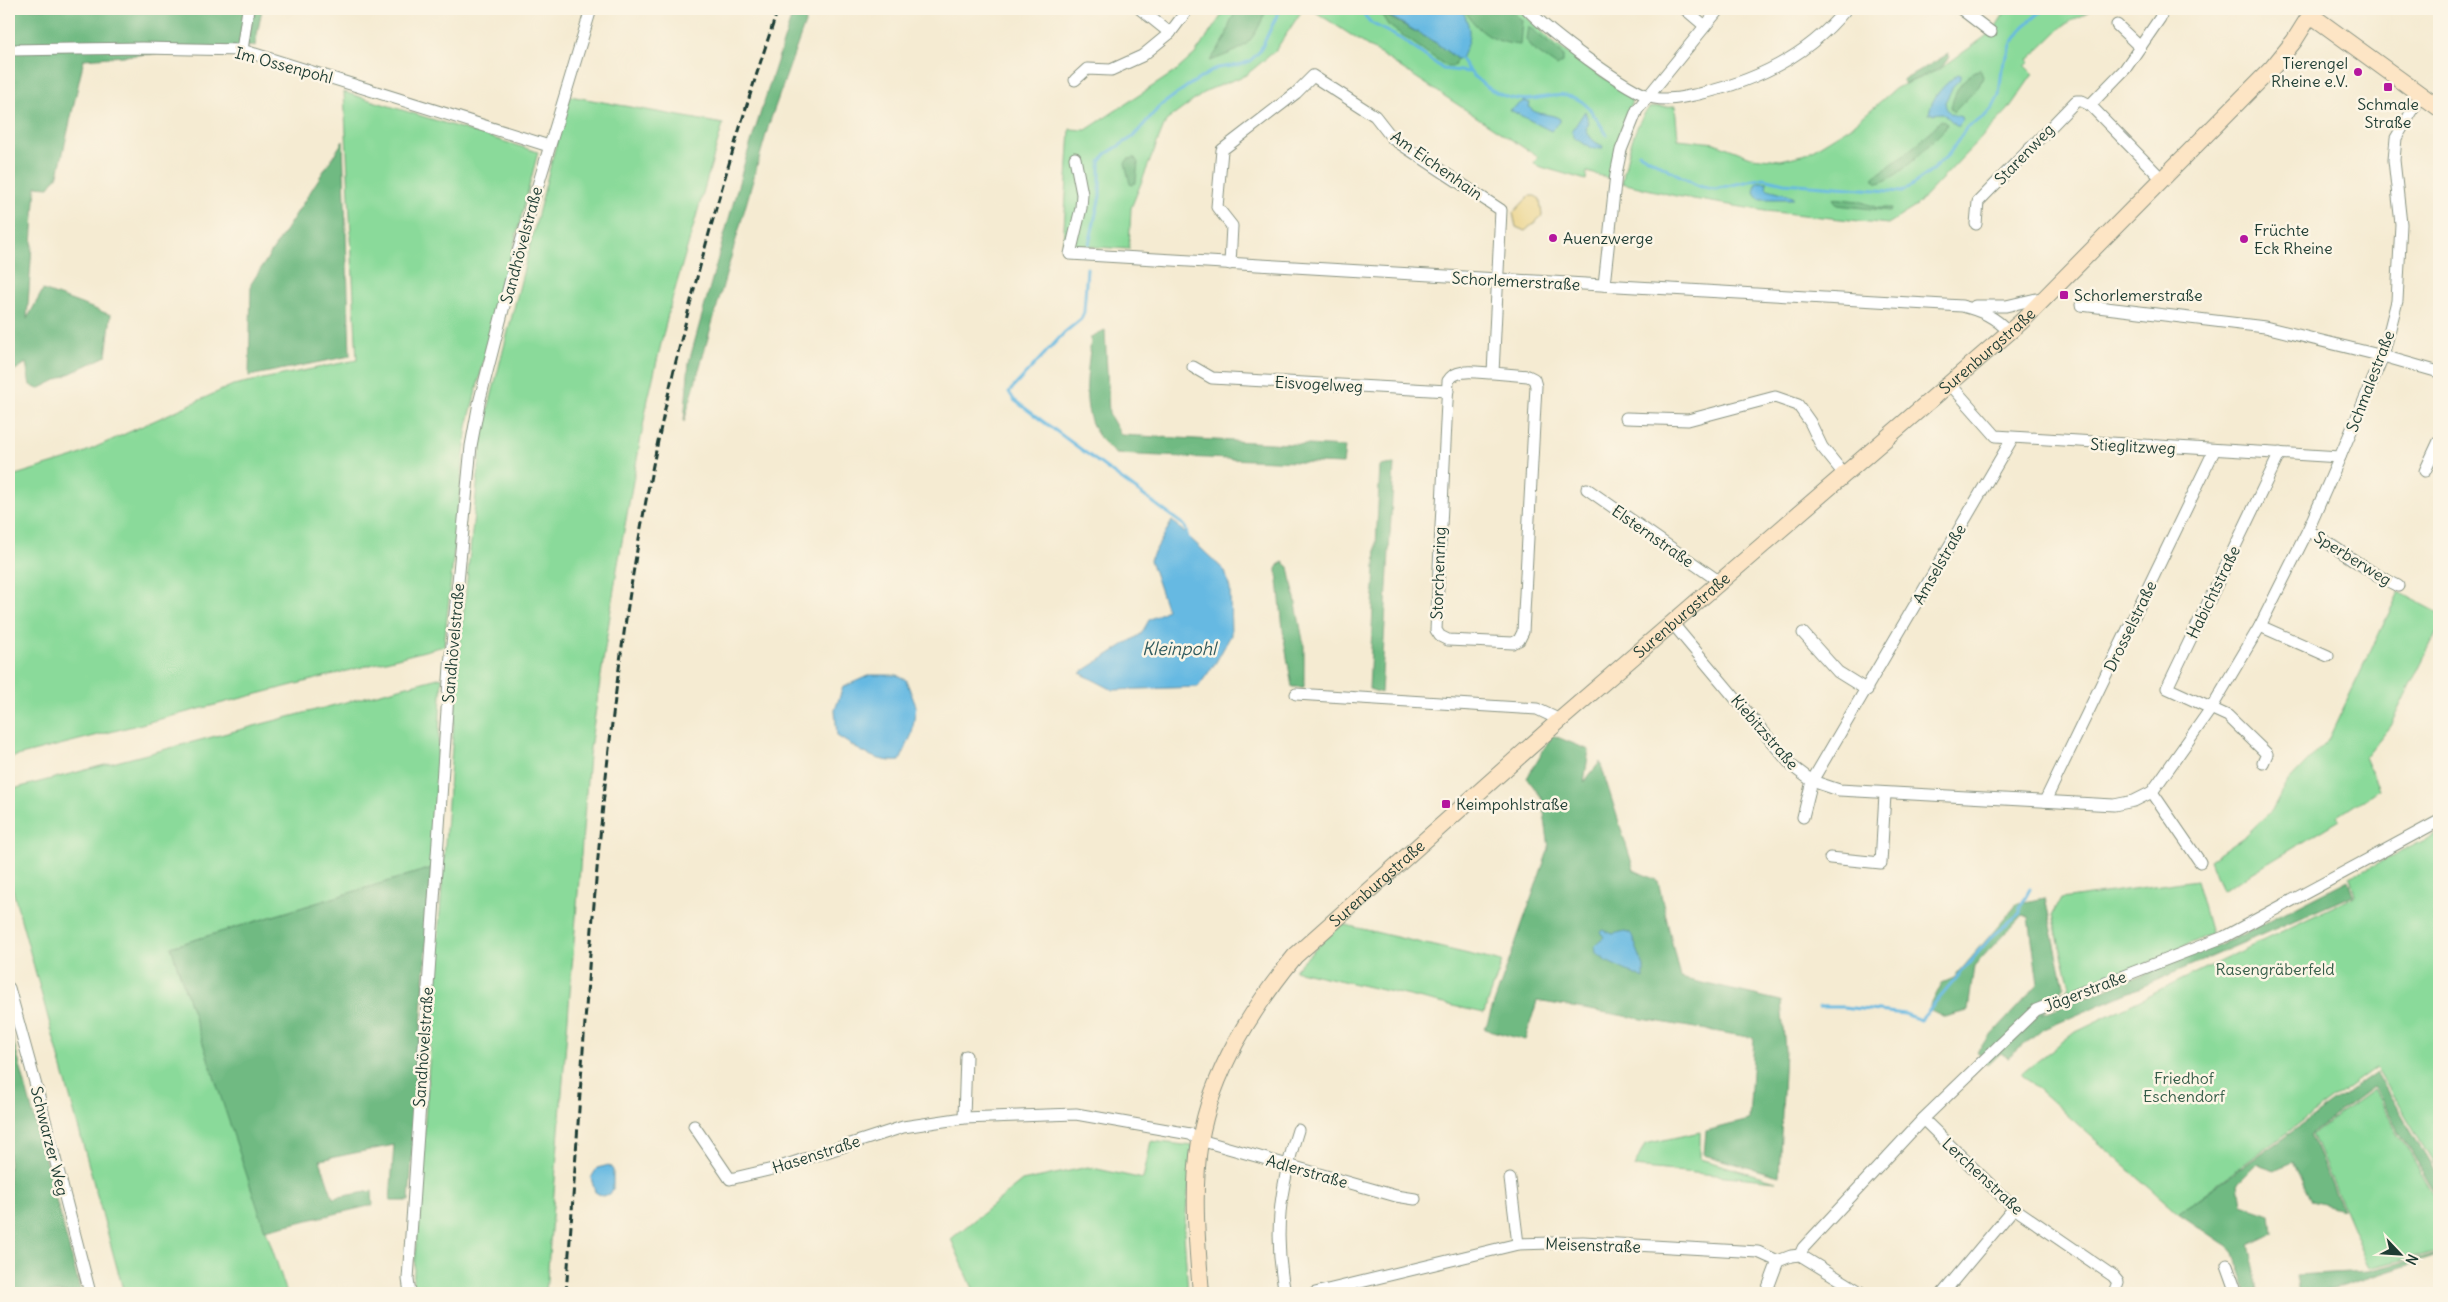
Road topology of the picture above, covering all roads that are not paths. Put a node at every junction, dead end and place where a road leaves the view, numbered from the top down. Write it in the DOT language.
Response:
graph roads {
  1 [pos="248,9"];
  2 [pos="592,9"];
  3 [pos="1140,9"];
  4 [pos="1188,9"];
  5 [pos="1527,9"];
  6 [pos="1685,9"];
  7 [pos="1720,9"];
  8 [pos="1846,9"];
  9 [pos="1961,9"];
  10 [pos="2163,9"];
  11 [pos="2309,11"];
  12 [pos="2117,25"];
  13 [pos="1705,26"];
  14 [pos="1991,32"];
  15 [pos="1170,33"];
  16 [pos="2140,47"];
  17 [pos="9,50"];
  18 [pos="242,50"];
  19 [pos="1075,80"];
  20 [pos="1647,95"];
  21 [pos="2420,96"];
  22 [pos="2090,105"];
  23 [pos="2439,108"];
  24 [pos="549,146"];
  25 [pos="1075,158"];
  26 [pos="2162,179"];
  27 [pos="1976,224"];
  28 [pos="1230,264"];
  29 [pos="1497,280"];
  30 [pos="1604,285"];
  31 [pos="2047,297"];
  32 [pos="2081,305"];
  33 [pos="1962,306"];
  34 [pos="2009,332"];
  35 [pos="2383,356"];
  36 [pos="1194,366"];
  37 [pos="2439,372"];
  38 [pos="1492,373"];
  39 [pos="1950,384"];
  40 [pos="1448,391"];
  41 [pos="1626,418"];
  42 [pos="2012,439"];
  43 [pos="2439,441"];
  44 [pos="2214,451"];
  45 [pos="2280,453"];
  46 [pos="2340,457"];
  47 [pos="2425,471"];
  48 [pos="1844,474"];
  49 [pos="1587,489"];
  50 [pos="2308,530"];
  51 [pos="1720,582"];
  52 [pos="2398,586"];
  53 [pos="1672,624"];
  54 [pos="2260,626"];
  55 [pos="1803,633"];
  56 [pos="2328,656"];
  57 [pos="1867,690"];
  58 [pos="1296,694"];
  59 [pos="2212,707"];
  60 [pos="1560,720"];
  61 [pos="2263,763"];
  62 [pos="1812,781"];
  63 [pos="2152,792"];
  64 [pos="1885,794"];
  65 [pos="2045,801"];
  66 [pos="1804,817"];
  67 [pos="2439,822"];
  68 [pos="1830,858"];
  69 [pos="2200,862"];
  70 [pos="9,988"];
  71 [pos="966,1056"];
  72 [pos="964,1118"];
  73 [pos="1923,1119"];
  74 [pos="694,1126"];
  75 [pos="1298,1130"];
  76 [pos="1200,1140"];
  77 [pos="1287,1166"];
  78 [pos="1510,1179"];
  79 [pos="1415,1199"];
  80 [pos="2014,1208"];
  81 [pos="1518,1244"];
  82 [pos="1800,1255"];
  83 [pos="1778,1261"];
  84 [pos="2227,1265"];
  85 [pos="2116,1288"];
  86 [pos="90,1293"];
  87 [pos="410,1293"];
  88 [pos="1201,1293"];
  89 [pos="1286,1293"];
  90 [pos="1315,1293"];
  91 [pos="1766,1293"];
  92 [pos="1862,1293"];
  93 [pos="1943,1293"];
  94 [pos="2237,1293"];
  1 -- 18 [label="street"];
  2 -- 24 [label="street, Sandhövelstraße"];
  3 -- 15 [label="street"];
  4 -- 15 [label="street"];
  5 -- 20 [label="street"];
  6 -- 13 [label="street"];
  7 -- 13 [label="street"];
  8 -- 20 [label="street"];
  9 -- 14 [label="street"];
  10 -- 16 [label="street"];
  11 -- 21 [label="street"];
  11 -- 26 [label="street, Surenburgstraße"];
  12 -- 16 [label="street"];
  13 -- 20 [label="street"];
  15 -- 19 [label="street"];
  16 -- 22 [label="street"];
  17 -- 18 [label="street, Im Ossenpohl"];
  18 -- 24 [label="street, Im Ossenpohl"];
  20 -- 30 [label="street"];
  21 -- 23 [label="street"];
  21 -- 35 [label="street, Schmalestraße"];
  22 -- 26 [label="street"];
  22 -- 27 [label="street, Starenweg"];
  24 -- 87 [label="street, Sandhövelstraße"];
  25 -- 28 [label="street, Schorlemerstraße"];
  26 -- 31 [label="street, Surenburgstraße"];
  28 -- 29 [label="street, Schorlemerstraße"];
  28 -- 29 [label="street, Am Eichenhain"];
  29 -- 30 [label="street, Schorlemerstraße"];
  29 -- 38 [label="street"];
  30 -- 33 [label="street, Schorlemerstraße"];
  31 -- 33 [label="street, Schorlemerstraße"];
  31 -- 34 [label="street, Surenburgstraße"];
  32 -- 35 [label="street"];
  33 -- 34 [label="street, Schorlemerstraße"];
  34 -- 39 [label="street, Surenburgstraße"];
  35 -- 37 [label="street"];
  35 -- 46 [label="street, Schmalestraße"];
  36 -- 40 [label="street, Eisvogelweg"];
  38 -- 40 [label="street, Storchenring"];
  38 -- 40 [label="street, Storchenring"];
  39 -- 42 [label="street, Stieglitzweg"];
  39 -- 48 [label="street, Surenburgstraße"];
  41 -- 48 [label="street"];
  42 -- 44 [label="street, Stieglitzweg"];
  42 -- 57 [label="street, Amselstraße"];
  43 -- 47 [label="street"];
  44 -- 45 [label="street, Stieglitzweg"];
  44 -- 65 [label="street, Drosselstraße"];
  45 -- 46 [label="street, Stieglitzweg"];
  45 -- 59 [label="street, Habichtstraße"];
  46 -- 50 [label="street, Schmalestraße"];
  48 -- 51 [label="street, Surenburgstraße"];
  49 -- 51 [label="street, Elsternstraße"];
  50 -- 52 [label="street, Sperberweg"];
  50 -- 54 [label="street, Schmalestraße"];
  51 -- 53 [label="street, Surenburgstraße"];
  53 -- 60 [label="street, Surenburgstraße"];
  53 -- 62 [label="street, Kiebitzstraße"];
  54 -- 56 [label="street"];
  54 -- 59 [label="street, Schmalestraße"];
  55 -- 57 [label="street"];
  57 -- 62 [label="street, Amselstraße"];
  58 -- 60 [label="street"];
  59 -- 61 [label="street"];
  59 -- 63 [label="street, Schmalestraße"];
  60 -- 76 [label="street, Surenburgstraße"];
  62 -- 64 [label="street, Kiebitzstraße"];
  62 -- 66 [label="street, Amselstraße"];
  63 -- 65 [label="street"];
  63 -- 69 [label="street"];
  64 -- 65 [label="street, Kiebitzstraße"];
  64 -- 68 [label="street"];
  67 -- 73 [label="street, Jägerstraße"];
  70 -- 86 [label="street, Schwarzer Weg"];
  71 -- 72 [label="street"];
  72 -- 74 [label="street, Hasenstraße"];
  72 -- 76 [label="street, Hasenstraße"];
  73 -- 80 [label="street, Lerchenstraße"];
  73 -- 82 [label="street, Jägerstraße"];
  75 -- 77 [label="street"];
  76 -- 77 [label="street, Adlerstraße"];
  76 -- 88 [label="street, Surenburgstraße"];
  77 -- 79 [label="street, Adlerstraße"];
  77 -- 89 [label="street"];
  78 -- 81 [label="street"];
  80 -- 85 [label="street, Lerchenstraße"];
  80 -- 93 [label="street"];
  81 -- 83 [label="street, Meisenstraße"];
  81 -- 90 [label="street, Meisenstraße"];
  82 -- 83 [label="street"];
  82 -- 92 [label="street"];
  83 -- 91 [label="street"];
  84 -- 94 [label="street"];
}
